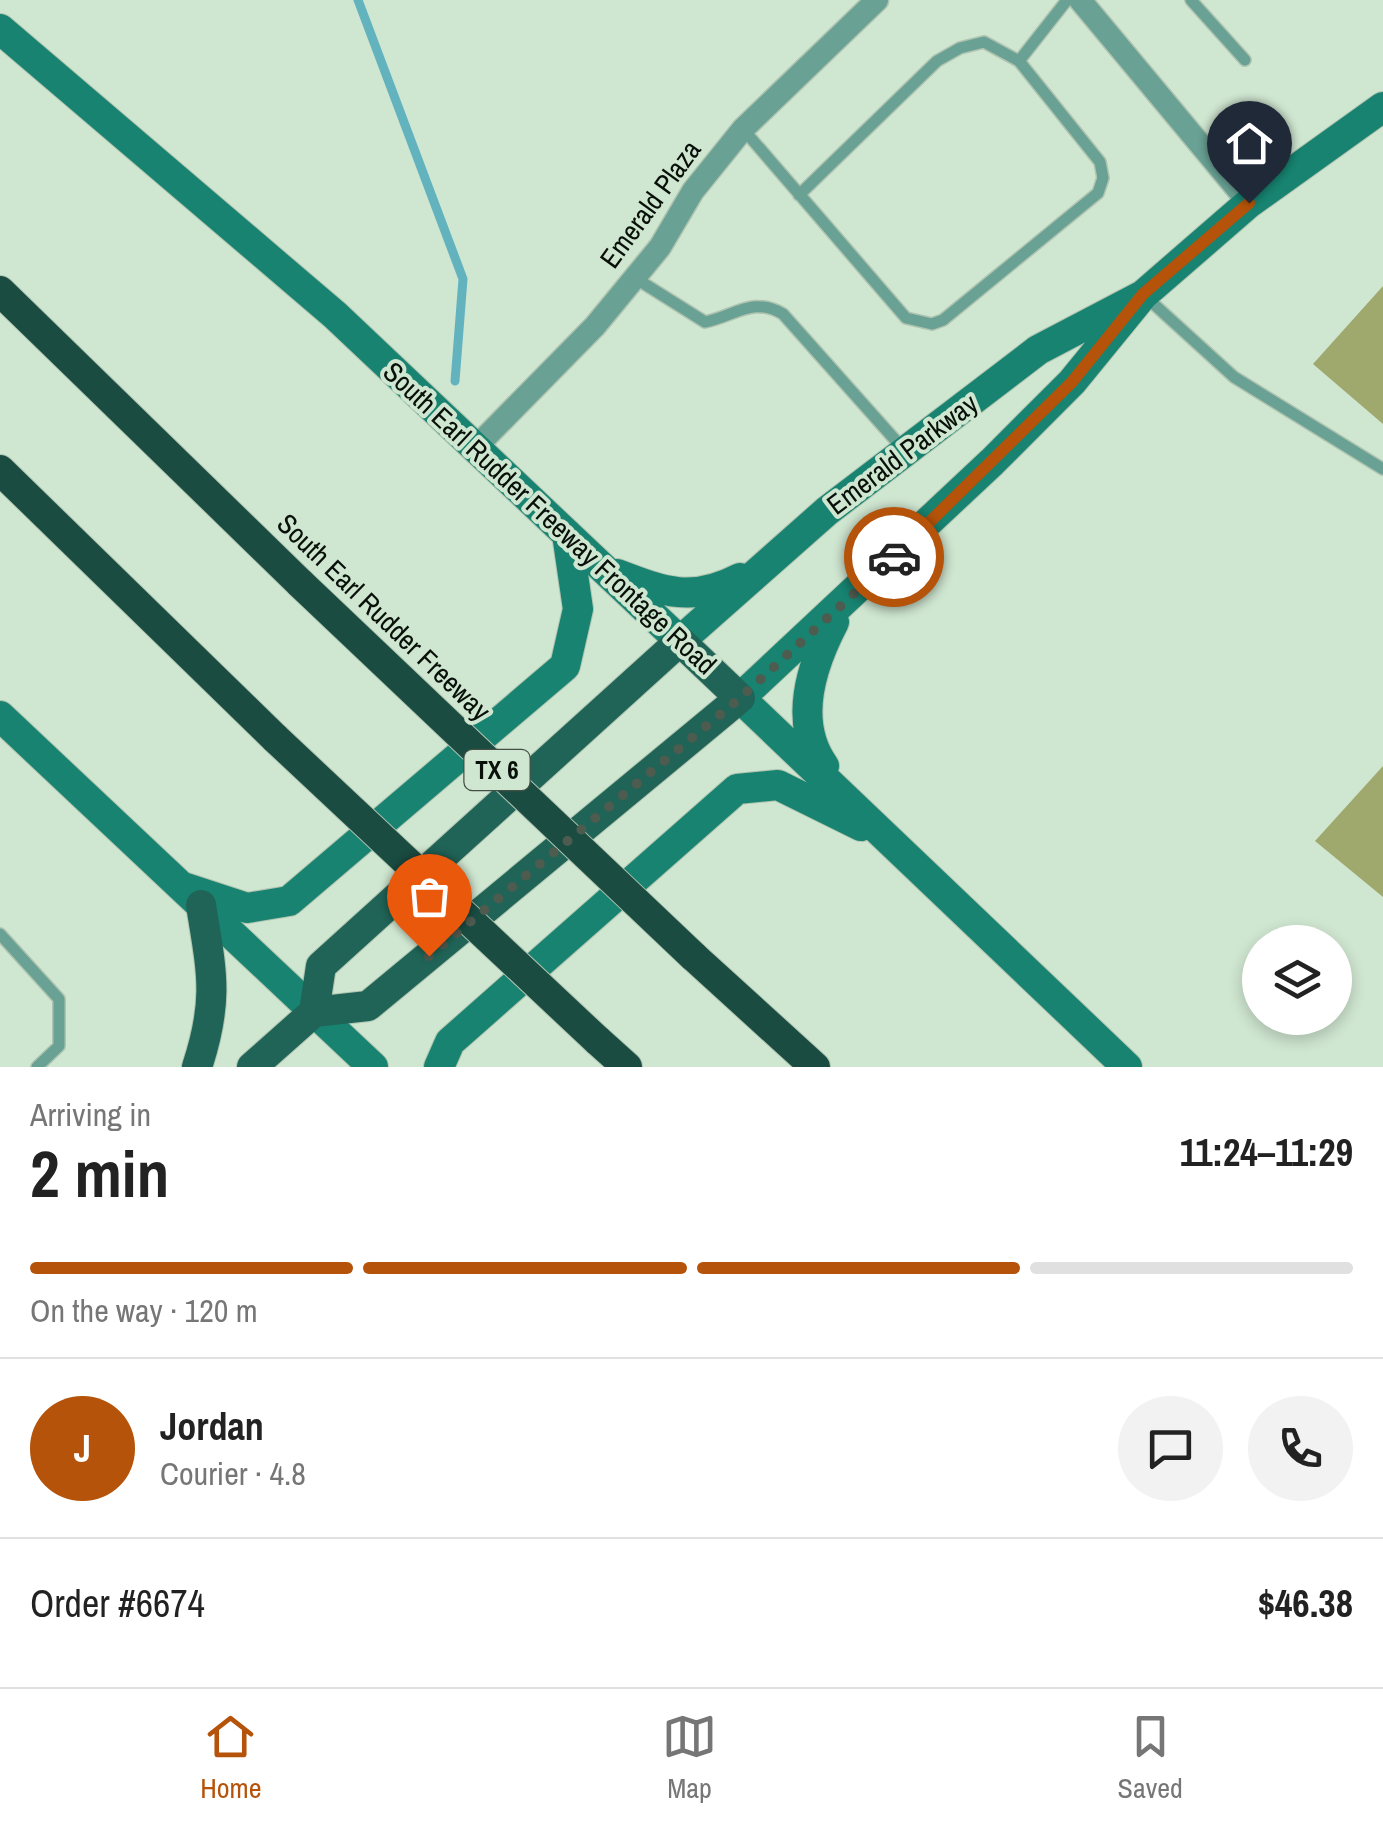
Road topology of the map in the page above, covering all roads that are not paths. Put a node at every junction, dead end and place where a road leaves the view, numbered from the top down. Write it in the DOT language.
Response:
graph roads {
  1 [pos="877,0"];
  2 [pos="1068,0"];
  3 [pos="1080,0"];
  4 [pos="1190,0"];
  5 [pos="0,29"];
  6 [pos="1245,60"];
  7 [pos="1019,61"];
  8 [pos="1375,118"];
  9 [pos="743,129"];
  10 [pos="798,195"];
  11 [pos="1249,203"];
  12 [pos="634,277"];
  13 [pos="0,290"];
  14 [pos="1143,294"];
  15 [pos="476,447"];
  16 [pos="905,451"];
  17 [pos="1383,468"];
  18 [pos="0,470"];
  19 [pos="568,534"];
  20 [pos="764,564"];
  21 [pos="605,570"];
  22 [pos="844,604"];
  23 [pos="680,641"];
  24 [pos="740,698"];
  25 [pos="0,716"];
  26 [pos="853,804"];
  27 [pos="886,838"];
  28 [pos="192,896"];
  29 [pos="0,934"];
  30 [pos="314,1012"];
  31 [pos="37,1067"];
  32 [pos="196,1067"];
  33 [pos="252,1067"];
  34 [pos="372,1067"];
  35 [pos="439,1067"];
  36 [pos="626,1067"];
  37 [pos="815,1067"];
  38 [pos="1127,1067"];
  1 -- 9 [label="street, Emerald Plaza"];
  2 -- 7 [label="lane"];
  3 -- 11 [label="street"];
  4 -- 6 [label="lane"];
  5 -- 15 [label="main road, South Earl Rudder Freeway Frontage Road"];
  7 -- 10 [label="lane"];
  7 -- 10 [label="lane"];
  8 -- 11 [label="main road, Emerald Parkway"];
  9 -- 10 [label="lane"];
  9 -- 12 [label="street, Emerald Plaza"];
  11 -- 14 [label="main road, Emerald Parkway"];
  12 -- 15 [label="street, Emerald Plaza"];
  12 -- 16 [label="lane"];
  13 -- 37 [label="highway, South Earl Rudder Freeway / TX 6, bridge"];
  14 -- 16 [label="main road, Emerald Parkway"];
  14 -- 17 [label="lane"];
  14 -- 22 [label="main road, Emerald Parkway"];
  15 -- 19 [label="main road, South Earl Rudder Freeway Frontage Road"];
  16 -- 20 [label="main road, Emerald Parkway"];
  18 -- 36 [label="highway, bridge"];
  19 -- 21 [label="main road, South Earl Rudder Freeway Frontage Road"];
  19 -- 28 [label="main road"];
  20 -- 21 [label="main road"];
  20 -- 23 [label="main road, Emerald Parkway"];
  21 -- 23 [label="main road, South Earl Rudder Freeway Frontage Road"];
  22 -- 24 [label="main road, Emerald Parkway"];
  22 -- 26 [label="main road"];
  23 -- 24 [label="main road, South Earl Rudder Freeway Frontage Road"];
  23 -- 30 [label="main road"];
  24 -- 26 [label="main road, South Earl Rudder Freeway Frontage Road"];
  24 -- 30 [label="main road"];
  25 -- 28 [label="main road"];
  26 -- 27 [label="main road, South Earl Rudder Freeway Frontage Road"];
  27 -- 35 [label="main road"];
  27 -- 38 [label="main road, South Earl Rudder Freeway Frontage Road"];
  28 -- 30 [label="main road"];
  28 -- 32 [label="main road"];
  29 -- 31 [label="lane"];
  30 -- 33 [label="main road"];
  30 -- 34 [label="main road"];
}
